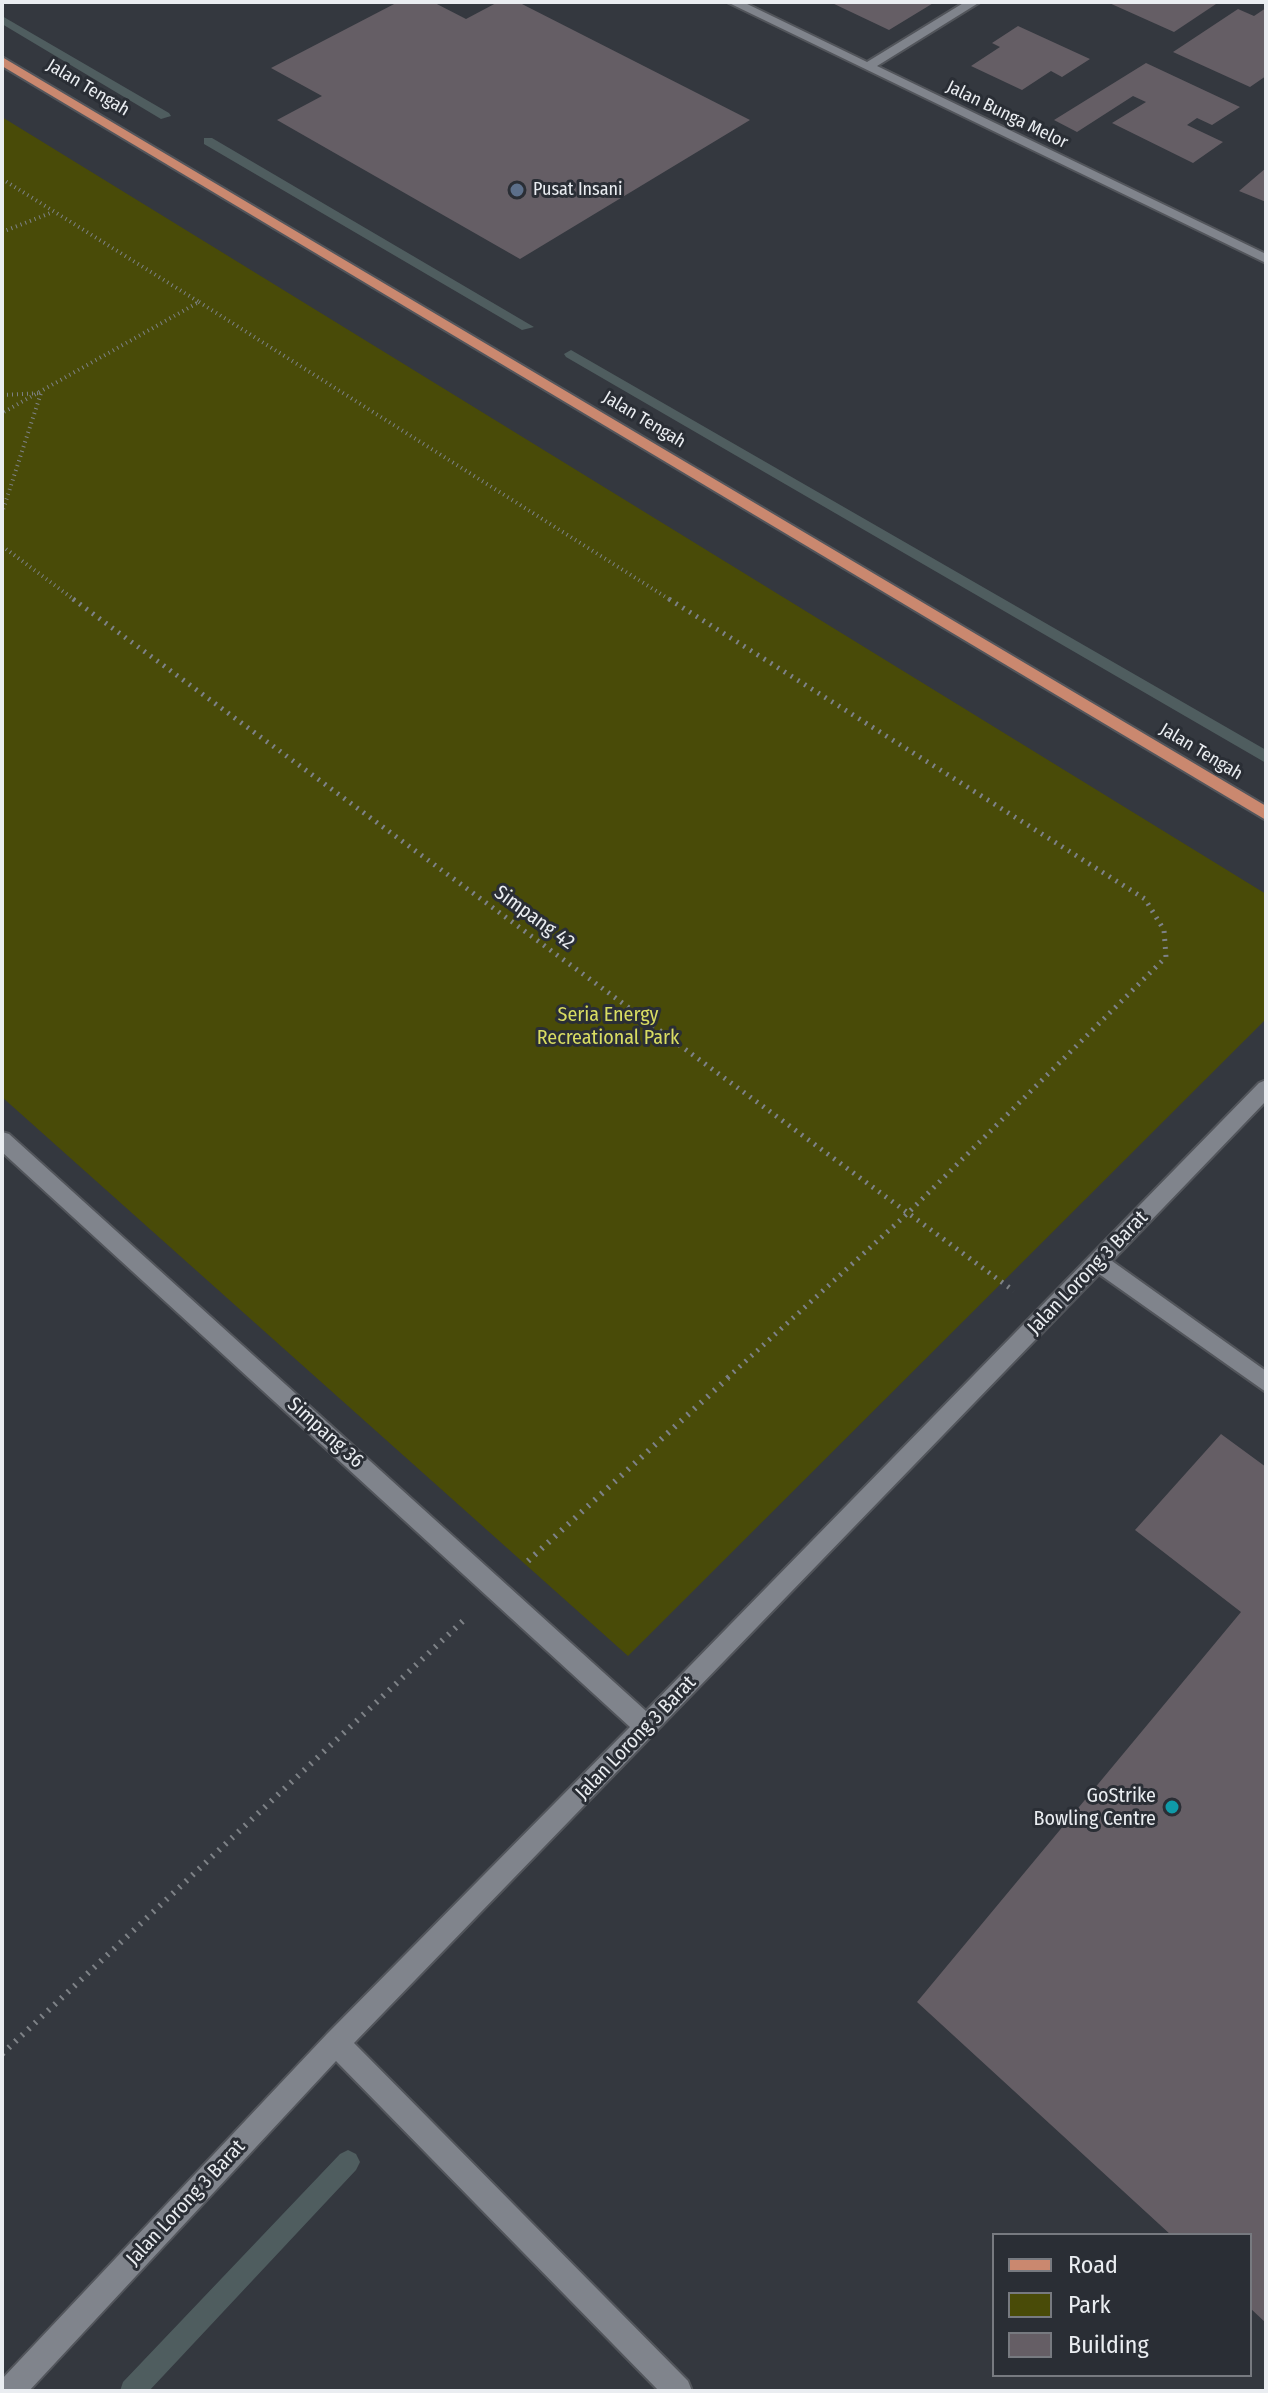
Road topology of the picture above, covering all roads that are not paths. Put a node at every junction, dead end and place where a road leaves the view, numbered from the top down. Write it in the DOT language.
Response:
graph roads {
  1 [pos="733,2"];
  2 [pos="974,2"];
  3 [pos="2,61"];
  4 [pos="867,67"];
  5 [pos="1266,259"];
  6 [pos="1266,814"];
  7 [pos="1266,1088"];
  8 [pos="2,1140"];
  9 [pos="1098,1262"];
  10 [pos="1266,1383"];
  11 [pos="647,1727"];
  12 [pos="336,2043"];
  13 [pos="10,2391"];
  14 [pos="678,2391"];
  1 -- 4 [label="street, Jalan Bunga Melor"];
  2 -- 4 [label="street"];
  3 -- 6 [label="main road, Jalan Tengah"];
  4 -- 5 [label="street, Jalan Bunga Melor"];
  7 -- 9 [label="street, Jalan Lorong 3 Barat"];
  8 -- 11 [label="street, Simpang 36"];
  9 -- 10 [label="street"];
  9 -- 11 [label="street, Jalan Lorong 3 Barat"];
  11 -- 12 [label="street, Jalan Lorong 3 Barat"];
  12 -- 13 [label="street, Jalan Lorong 3 Barat"];
  12 -- 14 [label="street"];
}
